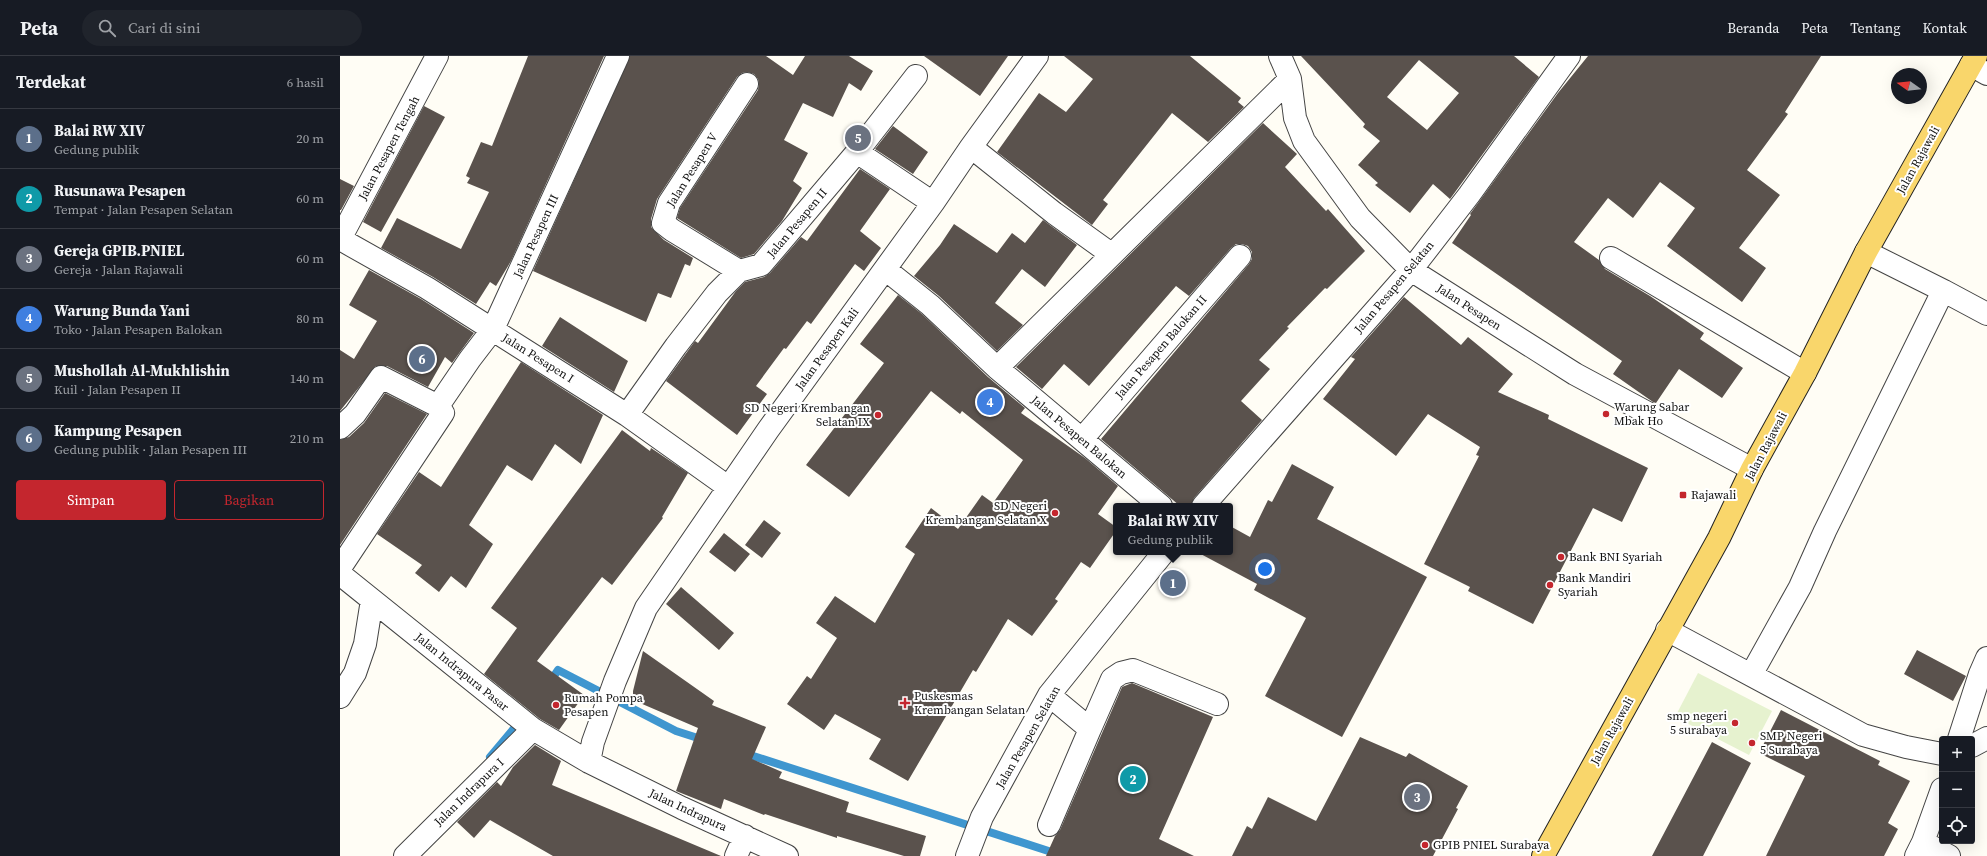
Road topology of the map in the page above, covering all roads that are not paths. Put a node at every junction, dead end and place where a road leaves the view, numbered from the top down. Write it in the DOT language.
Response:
graph roads {
  1 [pos="437,56"];
  2 [pos="618,56"];
  3 [pos="1037,56"];
  4 [pos="1280,56"];
  5 [pos="1569,56"];
  6 [pos="1978,65"];
  7 [pos="916,76"];
  8 [pos="1290,79"];
  9 [pos="746,84"];
  10 [pos="971,146"];
  11 [pos="857,152"];
  12 [pos="933,204"];
  13 [pos="340,239"];
  14 [pos="1866,252"];
  15 [pos="1111,254"];
  16 [pos="1240,256"];
  17 [pos="1611,258"];
  18 [pos="884,269"];
  19 [pos="1411,270"];
  20 [pos="739,271"];
  21 [pos="1944,290"];
  22 [pos="1987,314"];
  23 [pos="493,329"];
  24 [pos="997,368"];
  25 [pos="1805,372"];
  26 [pos="438,406"];
  27 [pos="627,415"];
  28 [pos="340,428"];
  29 [pos="1082,439"];
  30 [pos="1752,469"];
  31 [pos="728,487"];
  32 [pos="1157,503"];
  33 [pos="1206,503"];
  34 [pos="1162,555"];
  35 [pos="340,568"];
  36 [pos="340,574"];
  37 [pos="372,600"];
  38 [pos="1667,630"];
  39 [pos="1987,658"];
  40 [pos="1751,675"];
  41 [pos="1049,695"];
  42 [pos="340,697"];
  43 [pos="1217,704"];
  44 [pos="531,727"];
  45 [pos="1090,729"];
  46 [pos="1960,736"];
  47 [pos="1987,738"];
  48 [pos="1975,744"];
  49 [pos="591,752"];
  50 [pos="1939,753"];
  51 [pos="1939,797"];
  52 [pos="1049,825"];
  53 [pos="745,836"];
  54 [pos="1919,849"];
  55 [pos="405,856"];
  56 [pos="736,856"];
  57 [pos="787,856"];
  58 [pos="968,856"];
  59 [pos="1543,856"];
  60 [pos="1949,856"];
  1 -- 13 [label="street, Jalan Pesapen Tengah"];
  2 -- 23 [label="street, Jalan Pesapen III"];
  3 -- 10 [label="street, Jalan Pesapen Kali"];
  4 -- 8 [label="street, Jalan Pesapen"];
  5 -- 19 [label="street, Jalan Pesapen Selatan"];
  6 -- 14 [label="main road, Jalan Rajawali"];
  7 -- 11 [label="street, Jalan Pesapen II"];
  8 -- 15 [label="street"];
  8 -- 19 [label="street, Jalan Pesapen"];
  9 -- 20 [label="street, Jalan Pesapen V"];
  10 -- 12 [label="street, Jalan Pesapen Kali"];
  10 -- 15 [label="street"];
  11 -- 12 [label="street"];
  11 -- 20 [label="street, Jalan Pesapen II"];
  12 -- 18 [label="street, Jalan Pesapen Kali"];
  13 -- 23 [label="street, Jalan Pesapen I"];
  14 -- 21 [label="street"];
  14 -- 25 [label="main road, Jalan Rajawali"];
  15 -- 24 [label="street"];
  16 -- 29 [label="street, Jalan Pesapen Balokan II"];
  17 -- 25 [label="street"];
  18 -- 24 [label="street, Jalan Pesapen Balokan"];
  18 -- 31 [label="street, Jalan Pesapen Kali"];
  19 -- 30 [label="street, Jalan Pesapen"];
  19 -- 33 [label="street, Jalan Pesapen Selatan"];
  20 -- 27 [label="street"];
  21 -- 22 [label="street"];
  21 -- 40 [label="street"];
  23 -- 26 [label="street, Jalan Pesapen III"];
  23 -- 27 [label="street, Jalan Pesapen I"];
  24 -- 29 [label="street, Jalan Pesapen Balokan"];
  25 -- 30 [label="main road, Jalan Rajawali"];
  26 -- 28 [label="street"];
  26 -- 35 [label="street"];
  27 -- 31 [label="street, Jalan Pesapen I"];
  29 -- 32 [label="street, Jalan Pesapen Balokan"];
  30 -- 38 [label="main road, Jalan Rajawali"];
  31 -- 49 [label="street, Jalan Pesapen Kali"];
  34 -- 41 [label="street, Jalan Pesapen Selatan"];
  36 -- 37 [label="street, Jalan Indrapura Pasar"];
  37 -- 42 [label="street"];
  37 -- 44 [label="street, Jalan Indrapura Pasar"];
  38 -- 40 [label="street"];
  38 -- 59 [label="main road, Jalan Rajawali"];
  39 -- 46 [label="street"];
  40 -- 50 [label="street"];
  41 -- 45 [label="street"];
  41 -- 58 [label="street, Jalan Pesapen Selatan"];
  43 -- 45 [label="street"];
  44 -- 49 [label="street, Jalan Indrapura Pasar"];
  44 -- 55 [label="street, Jalan Indrapura I"];
  45 -- 52 [label="street"];
  47 -- 48 [label="street"];
  49 -- 53 [label="street, Jalan Indrapura"];
  51 -- 54 [label="street"];
  53 -- 56 [label="street"];
  53 -- 57 [label="street, Jalan Indrapura"];
  54 -- 60 [label="street"];
}
